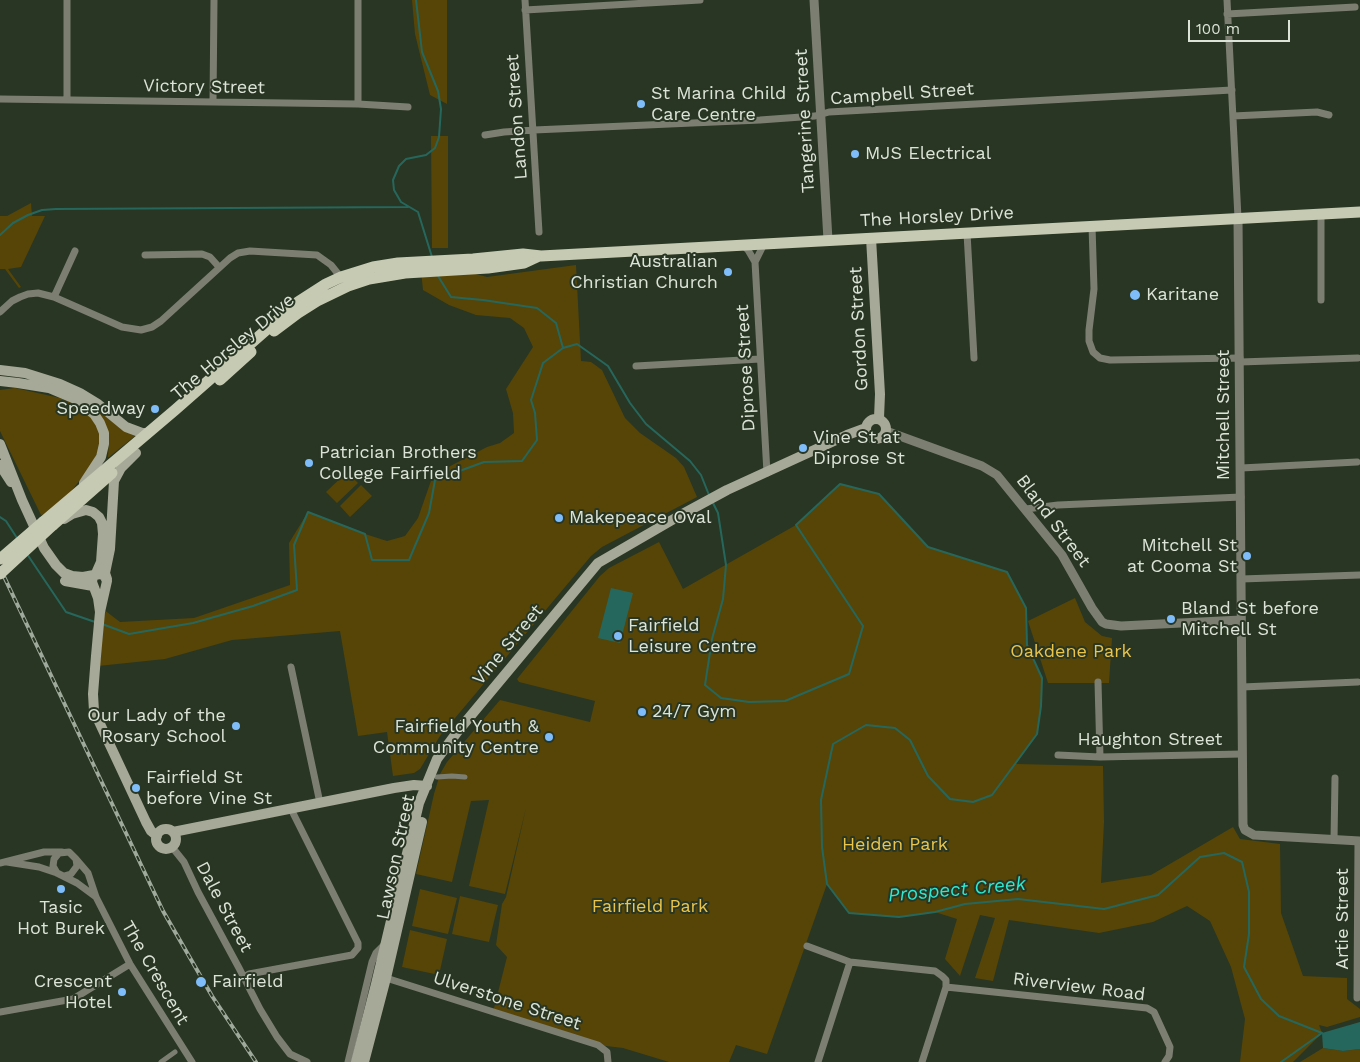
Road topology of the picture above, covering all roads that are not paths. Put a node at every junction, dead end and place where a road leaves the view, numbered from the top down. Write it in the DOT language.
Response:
graph roads {
  1 [pos="67,0"];
  2 [pos="214,0"];
  3 [pos="358,0"];
  4 [pos="524,0"];
  5 [pos="700,0"];
  6 [pos="814,0"];
  7 [pos="1227,0"];
  8 [pos="1355,7"];
  9 [pos="525,10"];
  10 [pos="1227,14"];
  11 [pos="1232,90"];
  12 [pos="0,99"];
  13 [pos="67,100"];
  14 [pos="214,102"];
  15 [pos="358,104"];
  16 [pos="408,106"];
  17 [pos="820,115"];
  18 [pos="1329,115"];
  19 [pos="1233,116"];
  20 [pos="534,130"];
  21 [pos="485,136"];
  22 [pos="1360,203"];
  23 [pos="1360,212"];
  24 [pos="1335,213"];
  25 [pos="1320,214"];
  26 [pos="1238,218"];
  27 [pos="1092,226"];
  28 [pos="539,232"];
  29 [pos="967,233"];
  30 [pos="871,238"];
  31 [pos="828,240"];
  32 [pos="764,244"];
  33 [pos="743,245"];
  34 [pos="75,252"];
  35 [pos="145,255"];
  36 [pos="755,262"];
  37 [pos="219,267"];
  38 [pos="344,282"];
  39 [pos="54,297"];
  40 [pos="1321,300"];
  41 [pos="0,312"];
  42 [pos="974,358"];
  43 [pos="1358,358"];
  44 [pos="760,359"];
  45 [pos="1240,360"];
  46 [pos="636,366"];
  47 [pos="0,370"];
  48 [pos="0,383"];
  49 [pos="879,418"];
  50 [pos="866,428"];
  51 [pos="886,431"];
  52 [pos="148,432"];
  53 [pos="0,444"];
  54 [pos="136,453"];
  55 [pos="1357,462"];
  56 [pos="0,465"];
  57 [pos="1241,468"];
  58 [pos="767,473"];
  59 [pos="73,496"];
  60 [pos="1241,497"];
  61 [pos="22,500"];
  62 [pos="1026,509"];
  63 [pos="48,523"];
  64 [pos="102,542"];
  65 [pos="44,548"];
  66 [pos="0,559"];
  67 [pos="53,559"];
  68 [pos="0,574"];
  69 [pos="1360,574"];
  70 [pos="95,575"];
  71 [pos="1241,579"];
  72 [pos="106,582"];
  73 [pos="94,586"];
  74 [pos="100,612"];
  75 [pos="1241,620"];
  76 [pos="292,667"];
  77 [pos="1098,682"];
  78 [pos="1358,682"];
  79 [pos="1242,688"];
  80 [pos="1242,754"];
  81 [pos="1058,755"];
  82 [pos="1100,757"];
  83 [pos="437,778"];
  84 [pos="465,778"];
  85 [pos="1335,778"];
  86 [pos="427,786"];
  87 [pos="320,803"];
  88 [pos="291,809"];
  89 [pos="173,832"];
  90 [pos="157,836"];
  91 [pos="1334,840"];
  92 [pos="1359,841"];
  93 [pos="172,847"];
  94 [pos="62,852"];
  95 [pos="76,858"];
  96 [pos="4,862"];
  97 [pos="61,874"];
  98 [pos="96,897"];
  99 [pos="386,943"];
  100 [pos="807,946"];
  101 [pos="850,962"];
  102 [pos="130,964"];
  103 [pos="244,977"];
  104 [pos="382,983"];
  105 [pos="946,987"];
  106 [pos="1357,998"];
  107 [pos="0,1012"];
  108 [pos="175,1052"];
  109 [pos="161,1062"];
  110 [pos="192,1062"];
  111 [pos="307,1062"];
  112 [pos="348,1062"];
  113 [pos="356,1062"];
  114 [pos="364,1062"];
  115 [pos="608,1062"];
  116 [pos="818,1062"];
  117 [pos="922,1062"];
  118 [pos="1165,1062"];
  1 -- 13 [label="street"];
  2 -- 14 [label="street"];
  3 -- 15 [label="street"];
  4 -- 9 [label="street, Landon Street"];
  5 -- 9 [label="street"];
  6 -- 17 [label="street, Tangerine Street"];
  7 -- 10 [label="street, Mitchell Street"];
  8 -- 10 [label="street"];
  9 -- 20 [label="street, Landon Street"];
  10 -- 11 [label="street, Mitchell Street"];
  11 -- 17 [label="street, Campbell Street"];
  11 -- 19 [label="street, Mitchell Street"];
  12 -- 13 [label="street, Victory Street"];
  13 -- 14 [label="street, Victory Street"];
  14 -- 15 [label="street, Victory Street"];
  15 -- 16 [label="street, Victory Street"];
  17 -- 20 [label="street, Campbell Street"];
  17 -- 31 [label="street, Tangerine Street"];
  18 -- 19 [label="street"];
  19 -- 26 [label="street, Mitchell Street"];
  20 -- 21 [label="street, Campbell Street"];
  20 -- 28 [label="street, Landon Street"];
  22 -- 24 [label="main road, The Horsley Drive"];
  23 -- 24 [label="main road, The Horsley Drive"];
  24 -- 25 [label="main road, The Horsley Drive"];
  25 -- 26 [label="main road, The Horsley Drive"];
  25 -- 40 [label="street"];
  26 -- 27 [label="main road, The Horsley Drive"];
  26 -- 45 [label="street, Mitchell Street"];
  27 -- 29 [label="main road, The Horsley Drive"];
  27 -- 45 [label="street"];
  29 -- 30 [label="main road, The Horsley Drive"];
  29 -- 42 [label="street"];
  30 -- 31 [label="main road, The Horsley Drive"];
  30 -- 49 [label="main road, Gordon Street"];
  31 -- 32 [label="main road, The Horsley Drive"];
  32 -- 33 [label="main road, The Horsley Drive"];
  32 -- 36 [label="street, Diprose Street"];
  33 -- 36 [label="street"];
  33 -- 38 [label="main road, The Horsley Drive"];
  34 -- 39 [label="street"];
  35 -- 37 [label="street"];
  36 -- 44 [label="street, Diprose Street"];
  37 -- 38 [label="street"];
  37 -- 39 [label="street"];
  38 -- 52 [label="main road, The Horsley Drive"];
  38 -- 54 [label="main road, The Horsley Drive"];
  39 -- 41 [label="street"];
  43 -- 45 [label="street"];
  44 -- 46 [label="street"];
  44 -- 58 [label="street, Diprose Street"];
  45 -- 57 [label="street, Mitchell Street"];
  47 -- 52 [label="main road"];
  48 -- 59 [label="main road"];
  49 -- 50 [label="main road"];
  49 -- 51 [label="main road"];
  50 -- 51 [label="main road"];
  50 -- 58 [label="main road, Vine Street"];
  51 -- 62 [label="street, Bland Street"];
  52 -- 59 [label="main road, The Horsley Drive"];
  53 -- 61 [label="main road"];
  54 -- 63 [label="main road, The Horsley Drive"];
  54 -- 72 [label="main road"];
  55 -- 57 [label="street"];
  56 -- 61 [label="main road"];
  57 -- 60 [label="street, Mitchell Street"];
  58 -- 86 [label="main road, Vine Street"];
  59 -- 63 [label="main road, The Horsley Drive"];
  60 -- 62 [label="street"];
  60 -- 71 [label="street, Mitchell Street"];
  61 -- 65 [label="main road"];
  62 -- 75 [label="street, Bland Street"];
  63 -- 64 [label="main road"];
  63 -- 66 [label="main road, bridge"];
  63 -- 68 [label="main road, The Horsley Drive, bridge"];
  64 -- 67 [label="main road"];
  64 -- 70 [label="main road"];
  65 -- 67 [label="main road"];
  65 -- 73 [label="main road"];
  67 -- 70 [label="main road"];
  69 -- 71 [label="street"];
  70 -- 72 [label="main road"];
  70 -- 73 [label="main road"];
  71 -- 75 [label="street, Mitchell Street"];
  72 -- 73 [label="main road"];
  72 -- 74 [label="main road"];
  73 -- 74 [label="main road"];
  74 -- 90 [label="main road"];
  75 -- 79 [label="street, Mitchell Street"];
  76 -- 87 [label="street"];
  77 -- 82 [label="street"];
  78 -- 79 [label="street"];
  79 -- 80 [label="street, Mitchell Street"];
  80 -- 82 [label="street, Haughton Street"];
  80 -- 91 [label="street, Mitchell Street"];
  81 -- 82 [label="street, Haughton Street"];
  83 -- 84 [label="street"];
  85 -- 91 [label="street"];
  86 -- 87 [label="main road"];
  86 -- 99 [label="main road, Lawson Street"];
  86 -- 104 [label="main road, Lawson Street"];
  87 -- 88 [label="main road"];
  88 -- 89 [label="main road"];
  88 -- 103 [label="street"];
  89 -- 90 [label="main road"];
  89 -- 93 [label="main road"];
  90 -- 93 [label="main road"];
  91 -- 92 [label="street"];
  92 -- 106 [label="street, Artie Street"];
  93 -- 103 [label="street, Dale Street"];
  94 -- 95 [label="street"];
  94 -- 96 [label="street"];
  94 -- 97 [label="street"];
  95 -- 97 [label="street"];
  95 -- 98 [label="street, The Crescent"];
  96 -- 97 [label="street"];
  97 -- 98 [label="street"];
  98 -- 102 [label="street, The Crescent"];
  99 -- 104 [label="main road, Lawson Street"];
  99 -- 112 [label="street, Lawson Street"];
  100 -- 101 [label="street"];
  101 -- 105 [label="street"];
  101 -- 116 [label="street"];
  102 -- 107 [label="street"];
  102 -- 110 [label="street, The Crescent"];
  103 -- 111 [label="street, Dale Street"];
  104 -- 113 [label="main road, Lawson Street"];
  104 -- 114 [label="main road, Lawson Street"];
  104 -- 115 [label="street, Ulverstone Street"];
  105 -- 117 [label="street"];
  105 -- 118 [label="street, Riverview Road"];
  108 -- 109 [label="street"];
}
